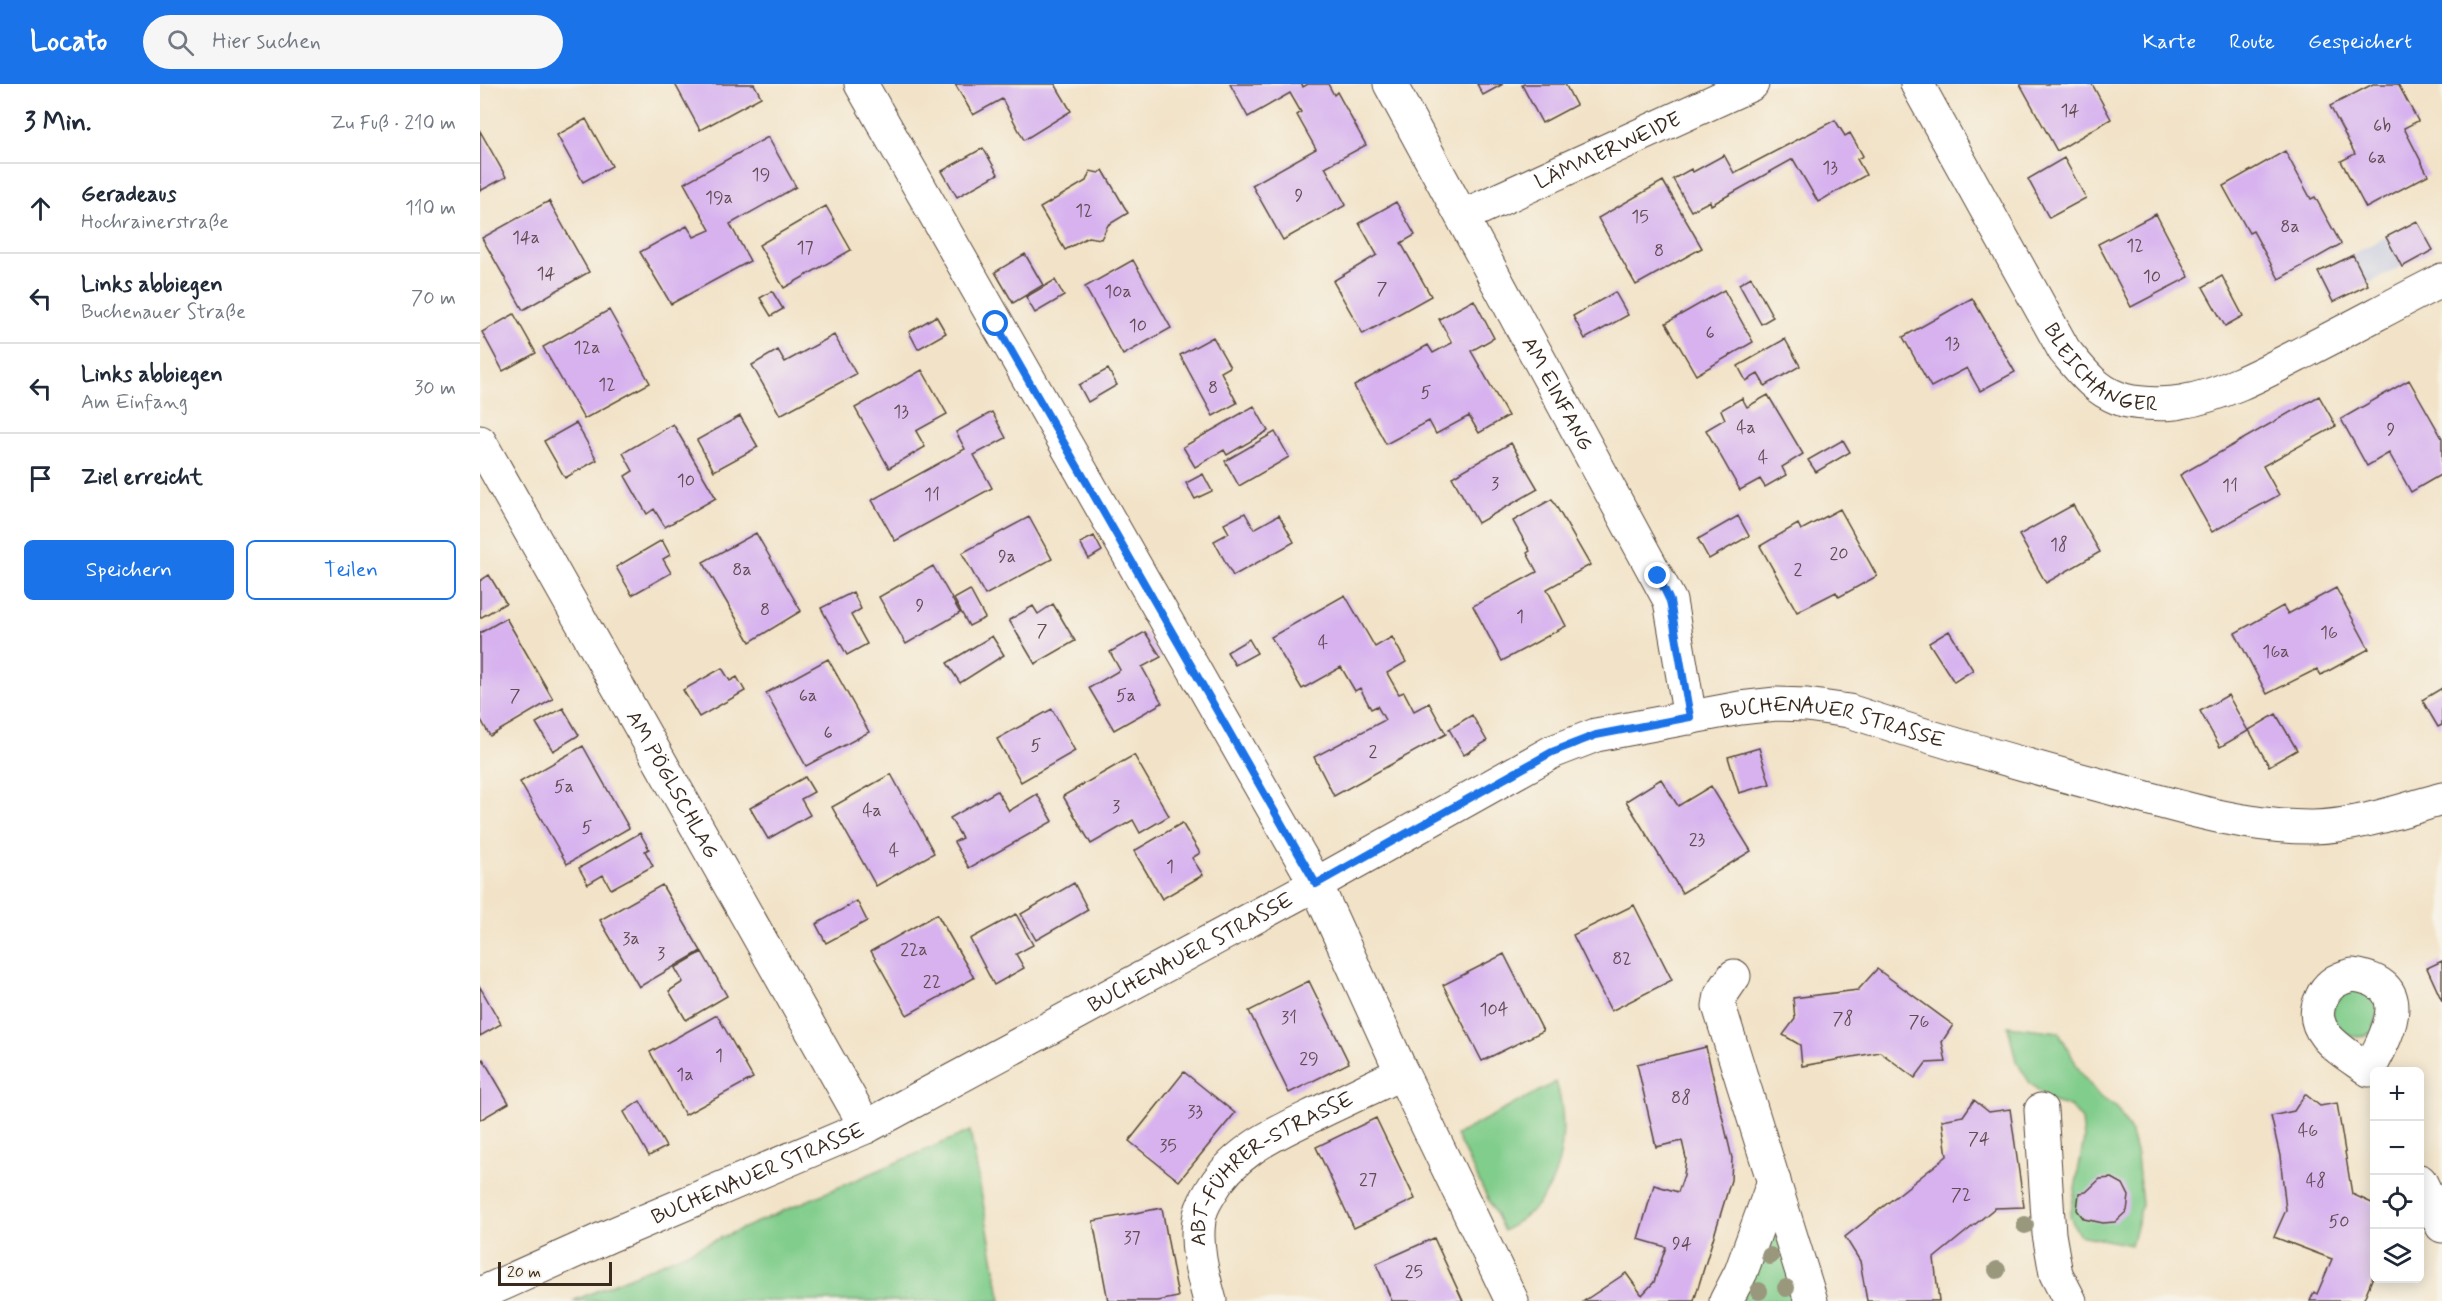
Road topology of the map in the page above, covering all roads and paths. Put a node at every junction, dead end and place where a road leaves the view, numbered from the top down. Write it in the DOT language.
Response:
graph roads {
  1 [pos="861,84"];
  2 [pos="1390,84"];
  3 [pos="1752,84"];
  4 [pos="1917,84"];
  5 [pos="1463,216"];
  6 [pos="2442,280"];
  7 [pos="480,442"];
  8 [pos="1690,717"];
  9 [pos="2442,799"];
  10 [pos="1316,884"];
  11 [pos="1734,976"];
  12 [pos="1402,1072"];
  13 [pos="2041,1110"];
  14 [pos="866,1127"];
  15 [pos="1774,1181"];
  16 [pos="2424,1189"];
  17 [pos="2442,1226"];
  18 [pos="480,1294"];
  19 [pos="1210,1301"];
  20 [pos="1512,1301"];
  21 [pos="1726,1301"];
  22 [pos="1811,1301"];
  23 [pos="2070,1301"];
  1 -- 10 [label="street"];
  2 -- 5 [label="street, AM EINFANG"];
  3 -- 5 [label="street, LÄMMERWEIDE"];
  4 -- 6 [label="street, BLEICHANGER"];
  5 -- 8 [label="street, AM EINFANG"];
  7 -- 14 [label="street, AM PÖGLSCHLAG"];
  8 -- 9 [label="street, BUCHENAUER STRASSE"];
  8 -- 10 [label="street, BUCHENAUER STRASSE"];
  10 -- 12 [label="street"];
  10 -- 14 [label="street, BUCHENAUER STRASSE"];
  11 -- 15 [label="street"];
  12 -- 19 [label="street, ABT-FÜHRER-STRASSE"];
  12 -- 20 [label="street"];
  13 -- 23 [label="street"];
  14 -- 18 [label="street, BUCHENAUER STRASSE"];
  15 -- 21 [label="street"];
  15 -- 22 [label="street"];
  16 -- 17 [label="street"];
}
